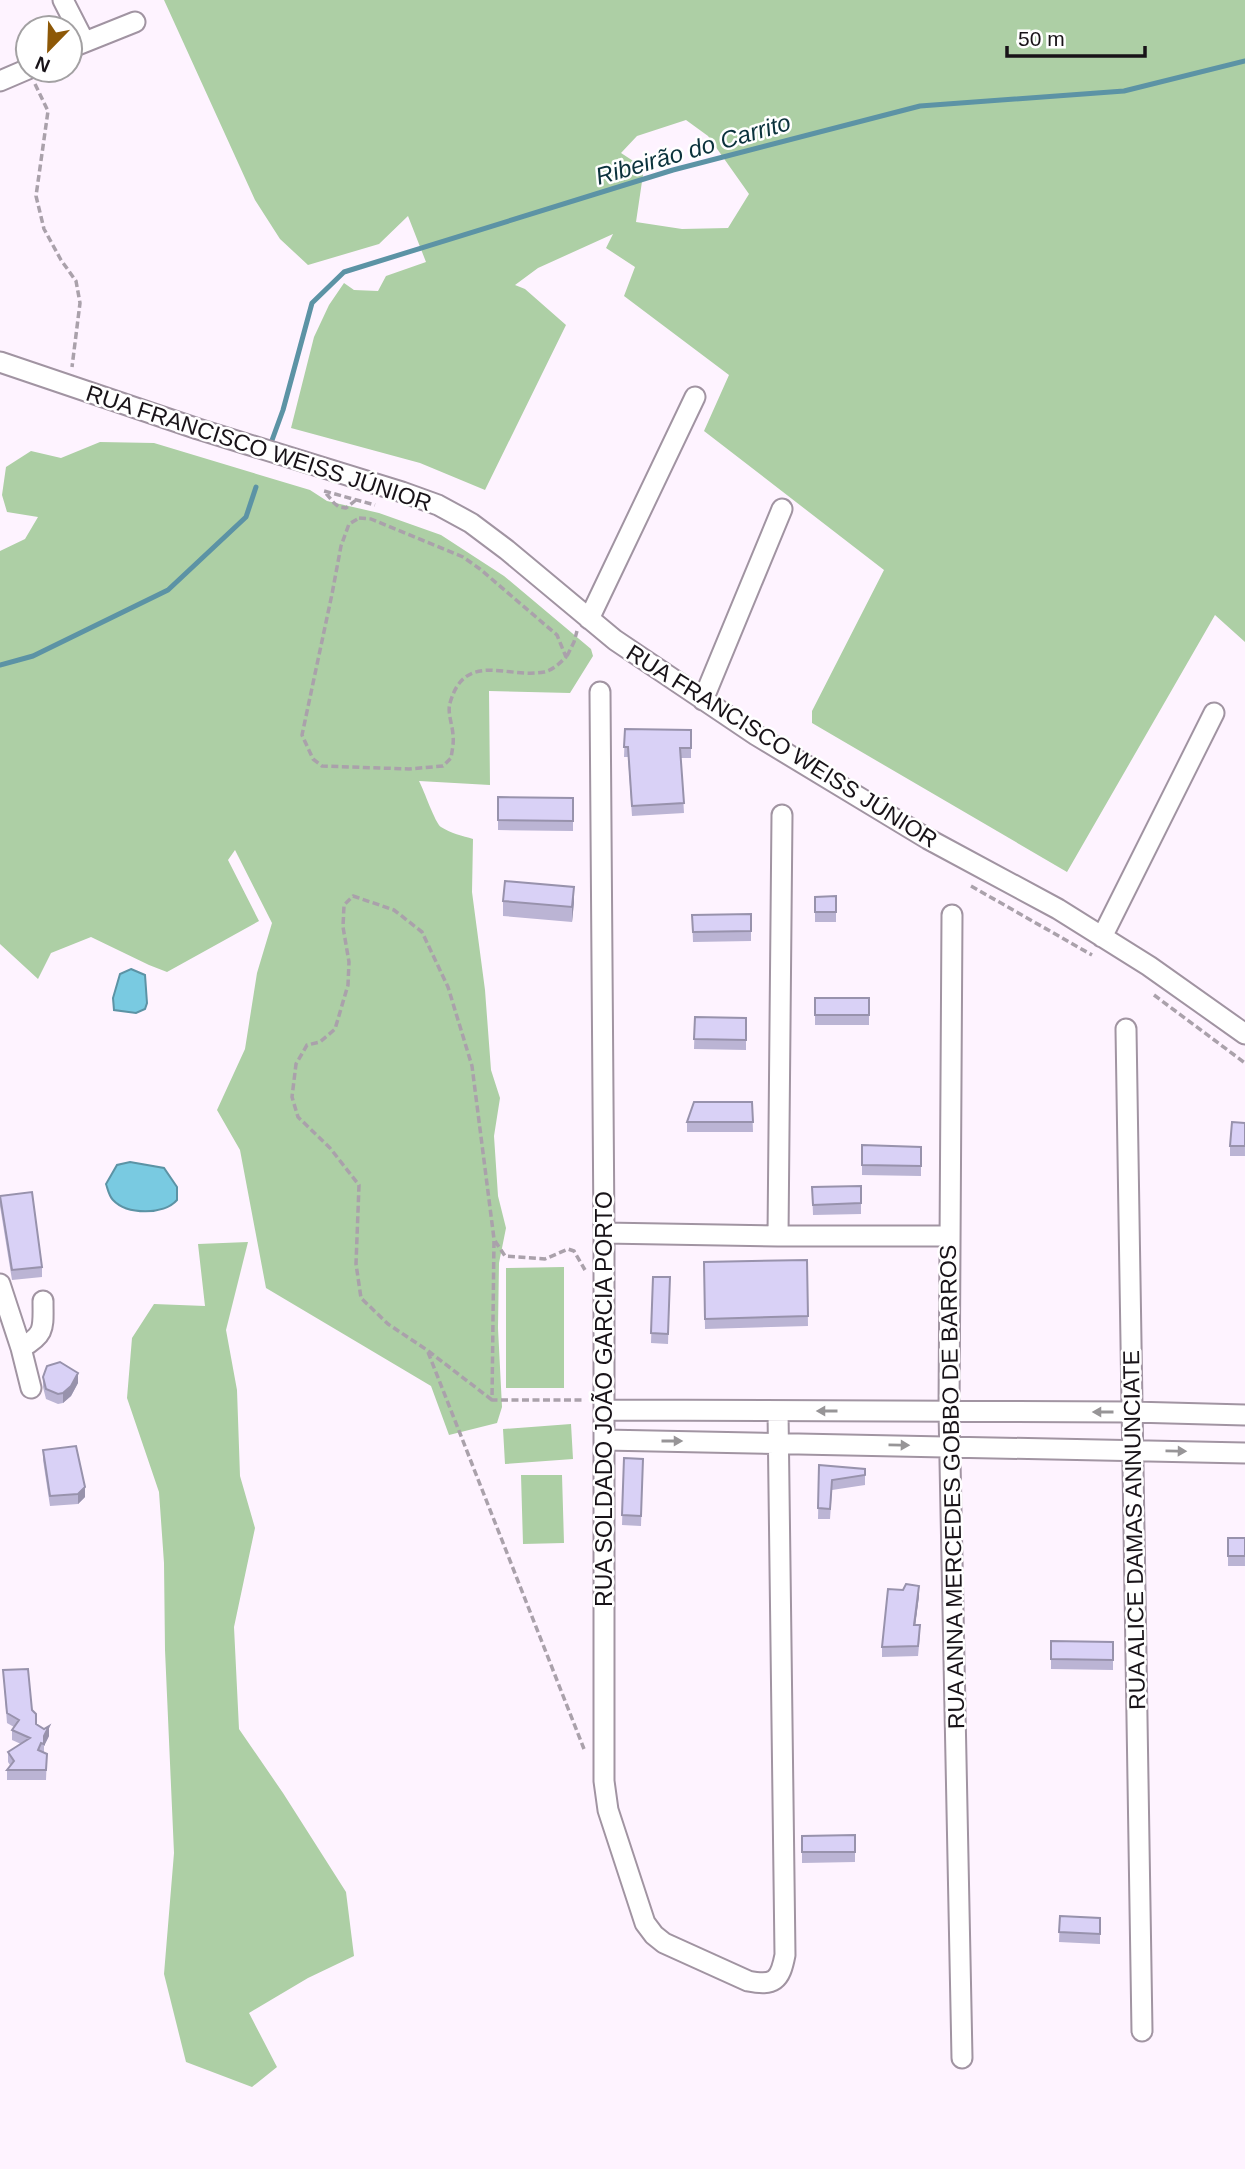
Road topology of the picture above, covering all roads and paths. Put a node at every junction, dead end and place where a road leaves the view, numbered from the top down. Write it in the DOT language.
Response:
graph roads {
  1 [pos="135,22"];
  2 [pos="84,42"];
  3 [pos="35,84"];
  4 [pos="0,362"];
  5 [pos="70,386"];
  6 [pos="695,397"];
  7 [pos="356,500"];
  8 [pos="782,509"];
  9 [pos="586,616"];
  10 [pos="566,657"];
  11 [pos="600,692"];
  12 [pos="704,700"];
  13 [pos="1214,713"];
  14 [pos="782,815"];
  15 [pos="952,915"];
  16 [pos="1102,937"];
  17 [pos="1126,1029"];
  18 [pos="1245,1034"];
  19 [pos="604,1233"];
  20 [pos="778,1236"];
  21 [pos="949,1236"];
  22 [pos="494,1239"];
  23 [pos="588,1274"];
  24 [pos="0,1284"];
  25 [pos="43,1301"];
  26 [pos="20,1348"];
  27 [pos="427,1350"];
  28 [pos="31,1388"];
  29 [pos="492,1400"];
  30 [pos="604,1405"];
  31 [pos="778,1411"];
  32 [pos="949,1411"];
  33 [pos="1132,1412"];
  34 [pos="1245,1415"];
  35 [pos="604,1440"];
  36 [pos="778,1443"];
  37 [pos="950,1446"];
  38 [pos="1133,1450"];
  39 [pos="1245,1452"];
  40 [pos="588,1759"];
  41 [pos="1142,2031"];
  42 [pos="962,2058"];
  1 -- 2 [label="street"];
  3 -- 5 [label="path"];
  4 -- 5 [label="street, RUA FRANCISCO WEISS JÚNIOR"];
  5 -- 9 [label="street, RUA FRANCISCO WEISS JÚNIOR"];
  6 -- 9 [label="street"];
  7 -- 7 [label="path"];
  8 -- 12 [label="street"];
  9 -- 10 [label="path"];
  9 -- 12 [label="street, RUA FRANCISCO WEISS JÚNIOR"];
  10 -- 10 [label="path"];
  11 -- 19 [label="street, RUA SOLDADO JOÃO GARCIA PORTO"];
  12 -- 16 [label="street, RUA FRANCISCO WEISS JÚNIOR"];
  13 -- 16 [label="street"];
  14 -- 20 [label="street"];
  15 -- 21 [label="street, RUA ANNA MERCEDES GOBBO DE BARROS"];
  16 -- 18 [label="street, RUA FRANCISCO WEISS JÚNIOR"];
  17 -- 33 [label="street, RUA ALICE DAMAS ANNUNCIATE"];
  19 -- 20 [label="street"];
  19 -- 30 [label="street, RUA SOLDADO JOÃO GARCIA PORTO"];
  20 -- 21 [label="street"];
  21 -- 32 [label="street, RUA ANNA MERCEDES GOBBO DE BARROS"];
  22 -- 23 [label="path"];
  22 -- 27 [label="path"];
  22 -- 29 [label="path"];
  24 -- 26 [label="street"];
  25 -- 26 [label="street"];
  26 -- 28 [label="street"];
  27 -- 29 [label="path"];
  27 -- 40 [label="path"];
  29 -- 30 [label="path"];
  30 -- 31 [label="street"];
  30 -- 35 [label="street, RUA SOLDADO JOÃO GARCIA PORTO"];
  32 -- 31 [label="street, one-way"];
  31 -- 36 [label="street"];
  33 -- 32 [label="street, one-way"];
  32 -- 37 [label="street, RUA ANNA MERCEDES GOBBO DE BARROS"];
  33 -- 34 [label="street"];
  33 -- 38 [label="street, RUA ALICE DAMAS ANNUNCIATE"];
  35 -- 36 [label="street, one-way"];
  35 -- 36 [label="street, RUA SOLDADO JOÃO GARCIA PORTO"];
  36 -- 37 [label="street, one-way"];
  37 -- 38 [label="street"];
  37 -- 42 [label="street, RUA ANNA MERCEDES GOBBO DE BARROS"];
  38 -- 39 [label="street, one-way"];
  38 -- 41 [label="street, RUA ALICE DAMAS ANNUNCIATE"];
}
